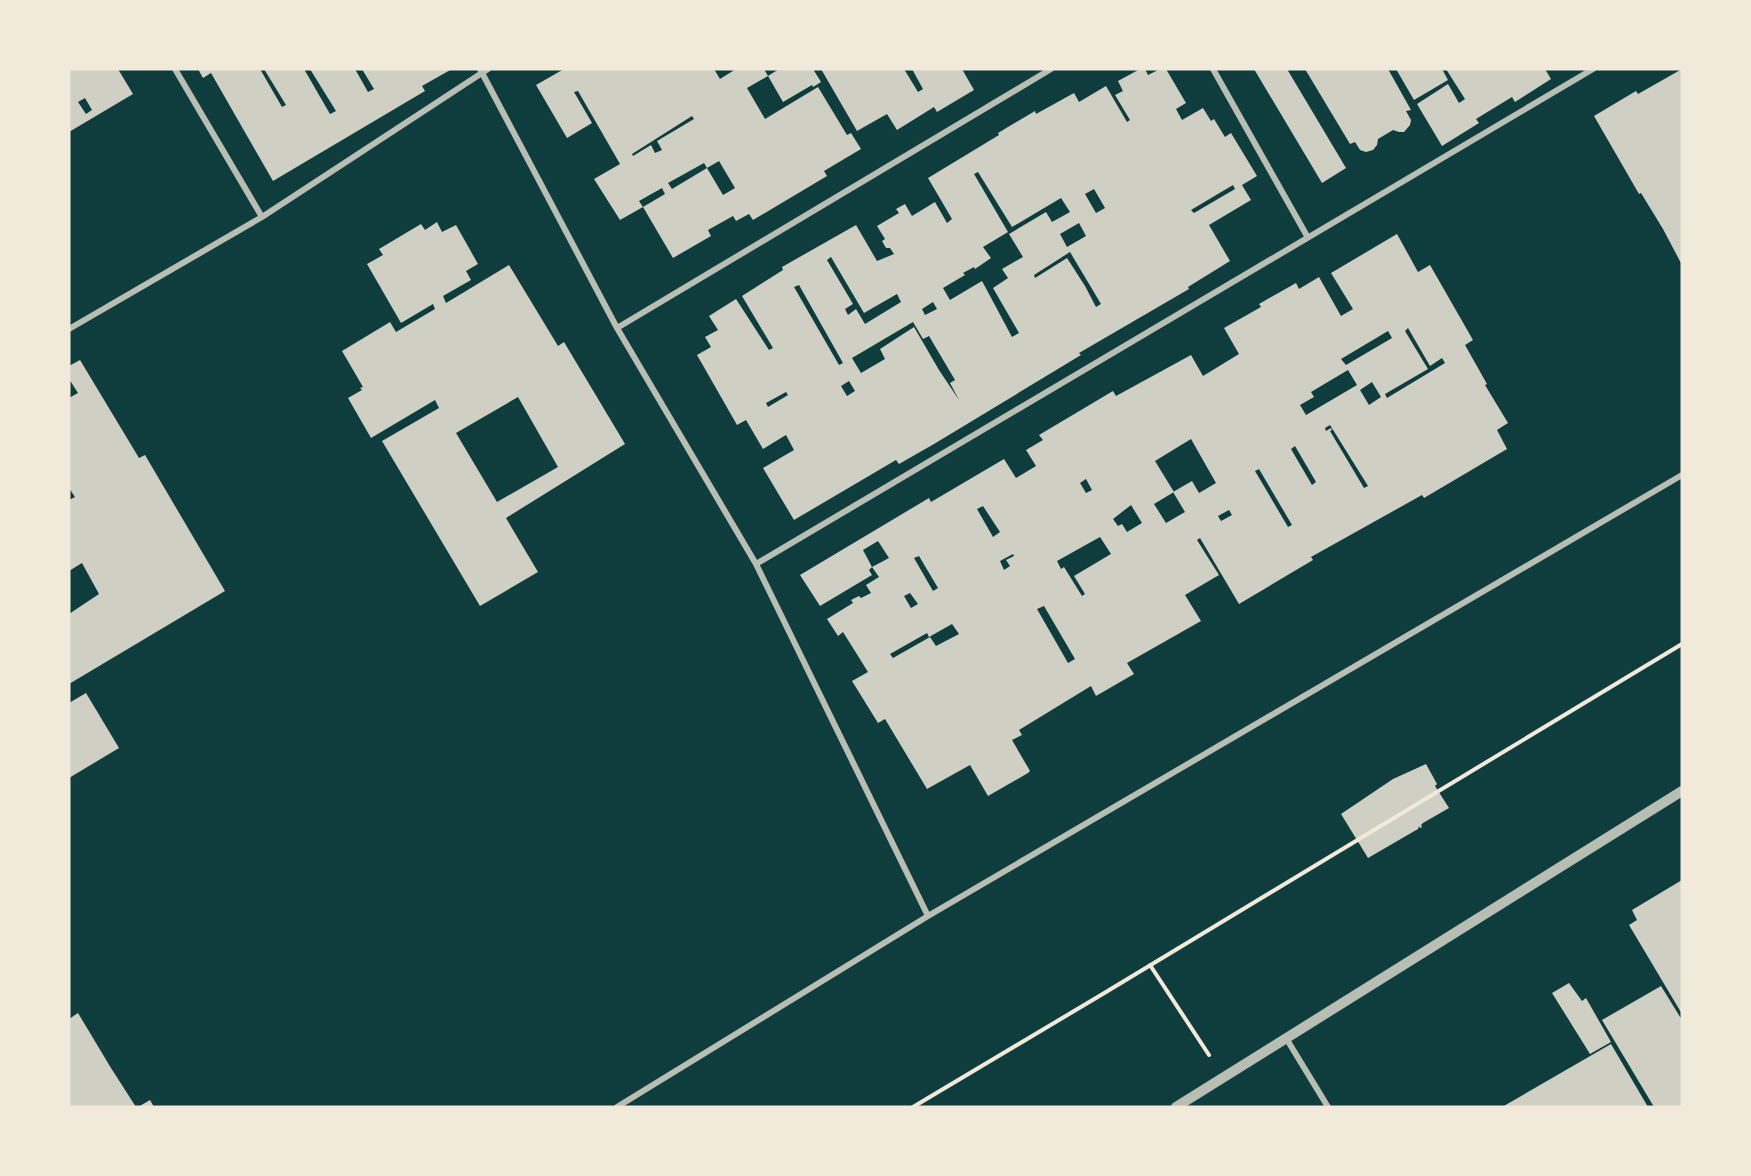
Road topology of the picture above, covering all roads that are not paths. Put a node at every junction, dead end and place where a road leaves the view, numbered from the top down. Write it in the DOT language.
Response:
graph roads {
  1 [pos="175,69"];
  2 [pos="1051,69"];
  3 [pos="1213,69"];
  4 [pos="1593,69"];
  5 [pos="483,70"];
  6 [pos="262,217"];
  7 [pos="1307,236"];
  8 [pos="616,328"];
  9 [pos="69,329"];
  10 [pos="1682,475"];
  11 [pos="756,564"];
  12 [pos="1682,791"];
  13 [pos="928,916"];
  14 [pos="1286,1038"];
  15 [pos="1178,1106"];
  16 [pos="617,1107"];
  17 [pos="1328,1107"];
  1 -- 6 [label="street"];
  2 -- 8 [label="street"];
  3 -- 7 [label="street"];
  4 -- 7 [label="street"];
  5 -- 6 [label="street"];
  5 -- 8 [label="street"];
  6 -- 9 [label="street"];
  7 -- 11 [label="street"];
  8 -- 11 [label="street"];
  10 -- 13 [label="street"];
  11 -- 13 [label="street"];
  12 -- 14 [label="street"];
  13 -- 16 [label="street"];
  14 -- 15 [label="street"];
  14 -- 17 [label="street"];
}
